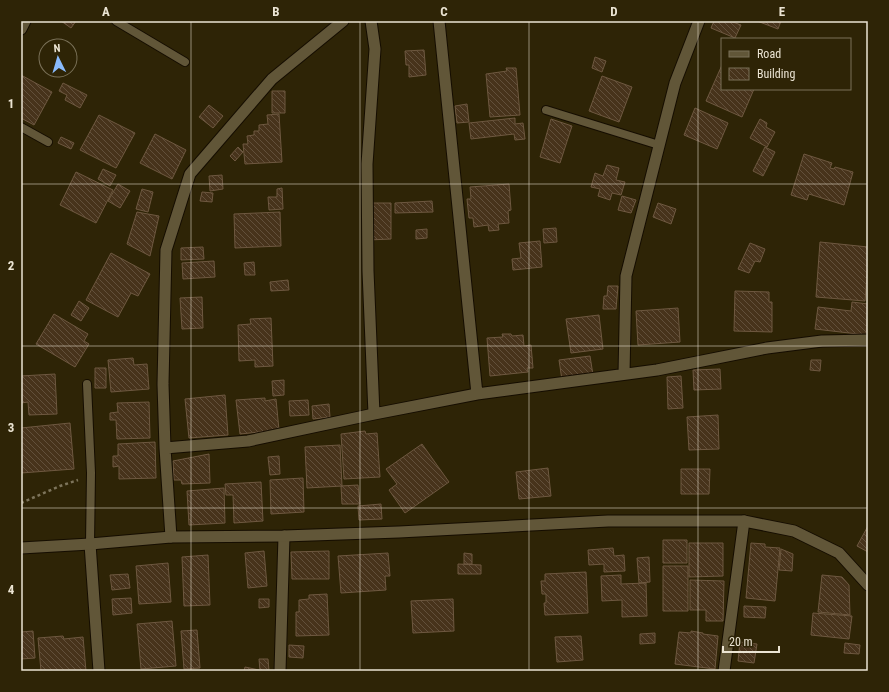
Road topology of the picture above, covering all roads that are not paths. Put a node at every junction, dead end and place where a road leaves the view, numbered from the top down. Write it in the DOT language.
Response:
graph roads {
  1 [pos="25,21"];
  2 [pos="116,21"];
  3 [pos="343,21"];
  4 [pos="371,21"];
  5 [pos="440,21"];
  6 [pos="699,21"];
  7 [pos="21,29"];
  8 [pos="185,62"];
  9 [pos="546,110"];
  10 [pos="21,127"];
  11 [pos="48,142"];
  12 [pos="659,145"];
  13 [pos="868,340"];
  14 [pos="624,374"];
  15 [pos="86,384"];
  16 [pos="477,394"];
  17 [pos="374,414"];
  18 [pos="165,448"];
  19 [pos="744,521"];
  20 [pos="284,536"];
  21 [pos="171,537"];
  22 [pos="90,544"];
  23 [pos="21,548"];
  24 [pos="868,585"];
  25 [pos="99,671"];
  26 [pos="280,671"];
  27 [pos="724,671"];
  1 -- 7 [label="street"];
  2 -- 8 [label="lane"];
  3 -- 18 [label="street"];
  4 -- 17 [label="street"];
  5 -- 16 [label="street"];
  6 -- 12 [label="street"];
  9 -- 12 [label="lane"];
  10 -- 11 [label="lane"];
  12 -- 14 [label="street"];
  13 -- 14 [label="street"];
  14 -- 16 [label="street"];
  15 -- 22 [label="lane"];
  16 -- 17 [label="street"];
  17 -- 18 [label="street"];
  18 -- 21 [label="street"];
  19 -- 20 [label="street"];
  19 -- 24 [label="street"];
  19 -- 27 [label="street"];
  20 -- 21 [label="street"];
  20 -- 26 [label="street"];
  21 -- 22 [label="street"];
  22 -- 23 [label="street"];
  22 -- 25 [label="street"];
}
